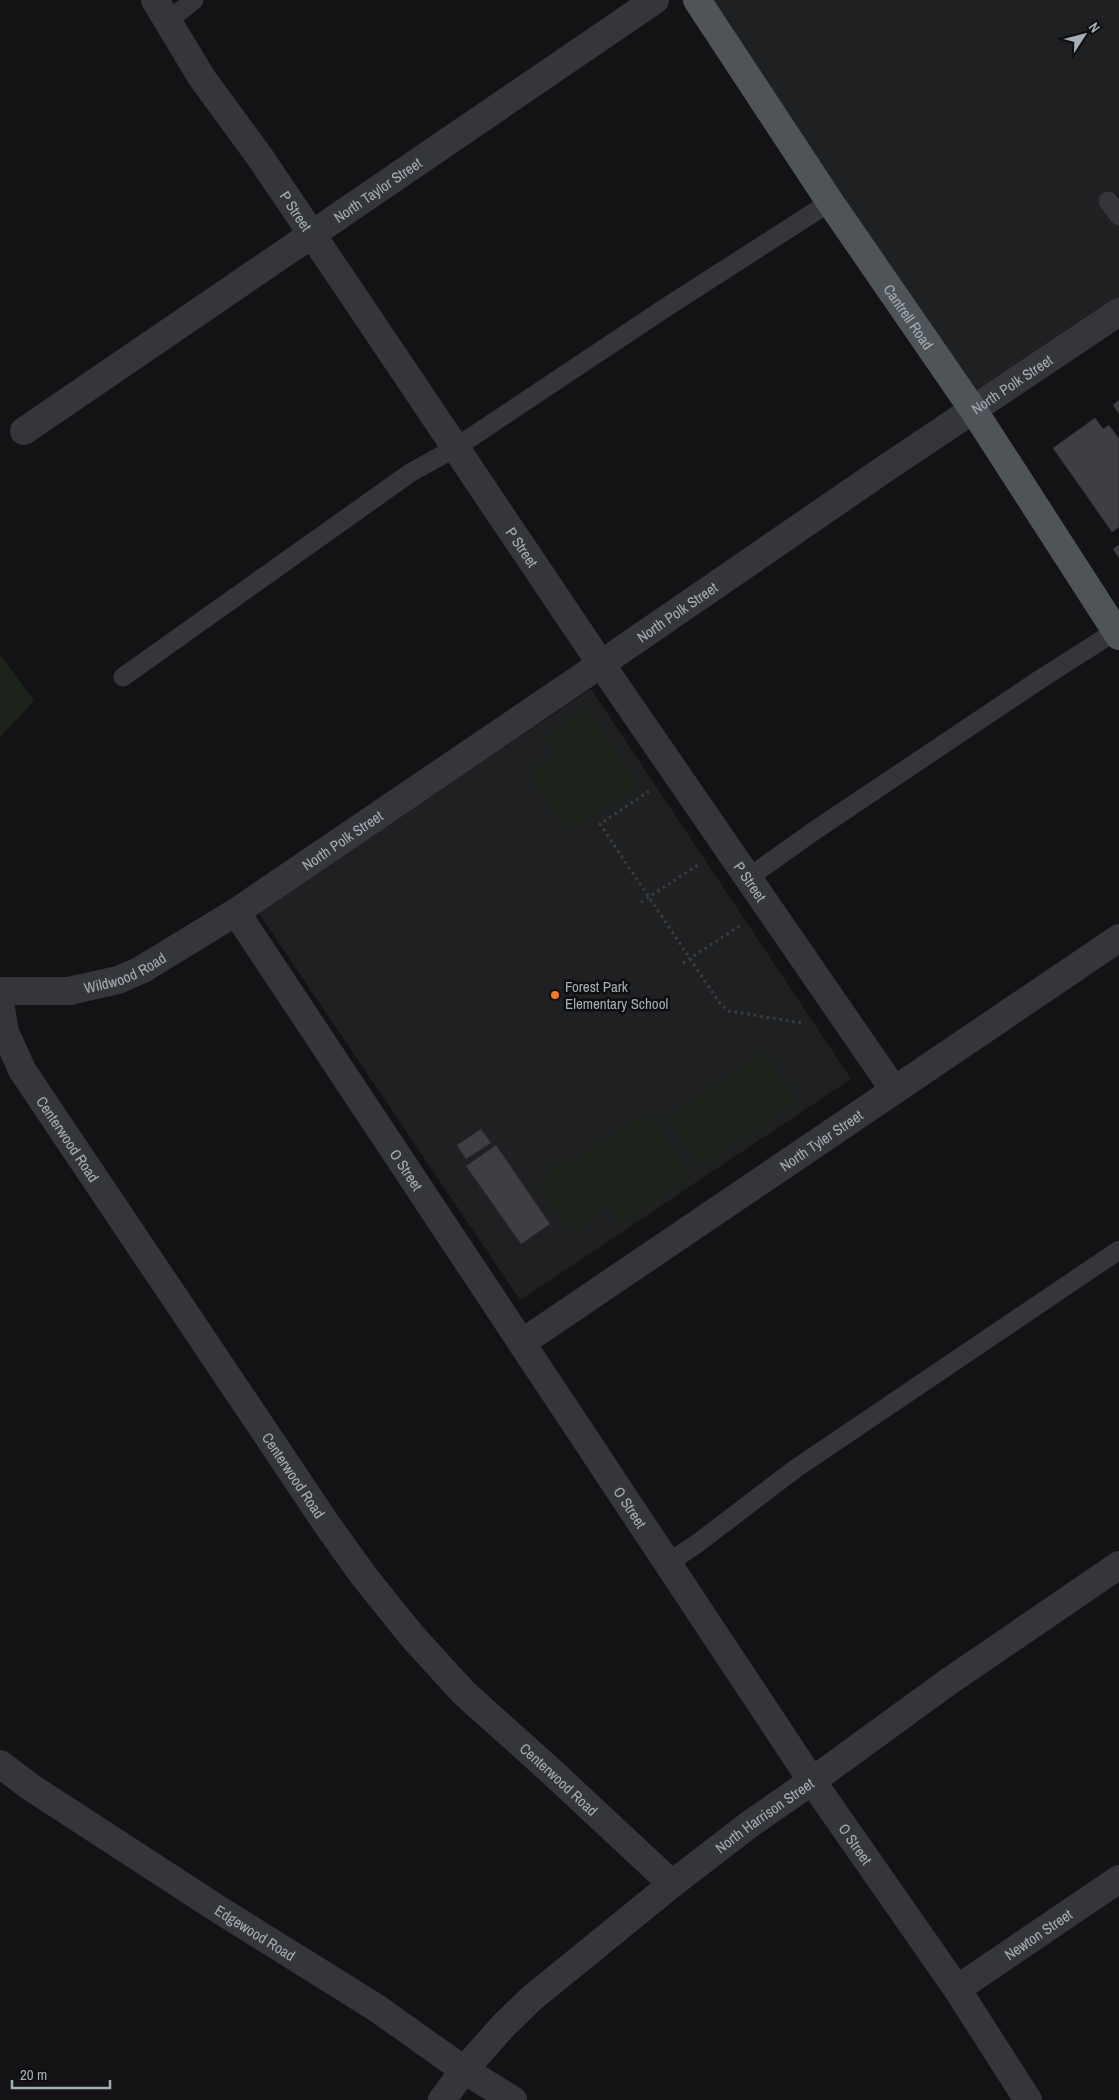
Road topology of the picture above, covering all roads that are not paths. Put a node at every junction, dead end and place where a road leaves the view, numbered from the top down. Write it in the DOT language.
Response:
graph roads {
  1 [pos="194,0"];
  2 [pos="655,0"];
  3 [pos="697,0"];
  4 [pos="161,10"];
  5 [pos="1108,201"];
  6 [pos="830,202"];
  7 [pos="1119,216"];
  8 [pos="312,236"];
  9 [pos="1119,312"];
  10 [pos="974,411"];
  11 [pos="24,431"];
  12 [pos="456,448"];
  13 [pos="1118,632"];
  14 [pos="601,664"];
  15 [pos="123,677"];
  16 [pos="748,878"];
  17 [pos="236,912"];
  18 [pos="1119,938"];
  19 [pos="0,991"];
  20 [pos="0,1003"];
  21 [pos="894,1090"];
  22 [pos="1119,1250"];
  23 [pos="522,1342"];
  24 [pos="668,1563"];
  25 [pos="1119,1565"];
  26 [pos="0,1764"];
  27 [pos="812,1781"];
  28 [pos="1119,1879"];
  29 [pos="672,1884"];
  30 [pos="956,1989"];
  31 [pos="464,2070"];
  32 [pos="442,2100"];
  33 [pos="513,2100"];
  34 [pos="1028,2100"];
  1 -- 4 [label="lane"];
  2 -- 8 [label="street, North Taylor Street"];
  3 -- 6 [label="main road, Cantrell Road"];
  4 -- 8 [label="street, P Street"];
  5 -- 7 [label="lane"];
  6 -- 10 [label="main road, Cantrell Road"];
  6 -- 12 [label="lane"];
  8 -- 11 [label="street, North Taylor Street"];
  8 -- 12 [label="street, P Street"];
  9 -- 10 [label="street, North Polk Street"];
  10 -- 13 [label="main road, Cantrell Road"];
  10 -- 14 [label="street, North Polk Street"];
  12 -- 14 [label="street, P Street"];
  12 -- 15 [label="lane"];
  13 -- 16 [label="lane"];
  14 -- 16 [label="street, P Street"];
  14 -- 17 [label="street, North Polk Street"];
  16 -- 21 [label="street, P Street"];
  17 -- 19 [label="street, Wildwood Road"];
  17 -- 23 [label="street, O Street"];
  18 -- 21 [label="street, North Tyler Street"];
  20 -- 29 [label="street, Centerwood Road"];
  21 -- 23 [label="street, North Tyler Street"];
  22 -- 24 [label="lane"];
  23 -- 24 [label="street, O Street"];
  24 -- 27 [label="street, O Street"];
  25 -- 27 [label="street, North Harrison Street"];
  26 -- 31 [label="street, Edgewood Road"];
  27 -- 29 [label="street, North Harrison Street"];
  27 -- 30 [label="street, O Street"];
  28 -- 30 [label="street, Newton Street"];
  29 -- 31 [label="street, North Harrison Street"];
  30 -- 34 [label="street, O Street"];
  31 -- 32 [label="street, North Harrison Street"];
  31 -- 33 [label="street, Edgewood Road"];
}
